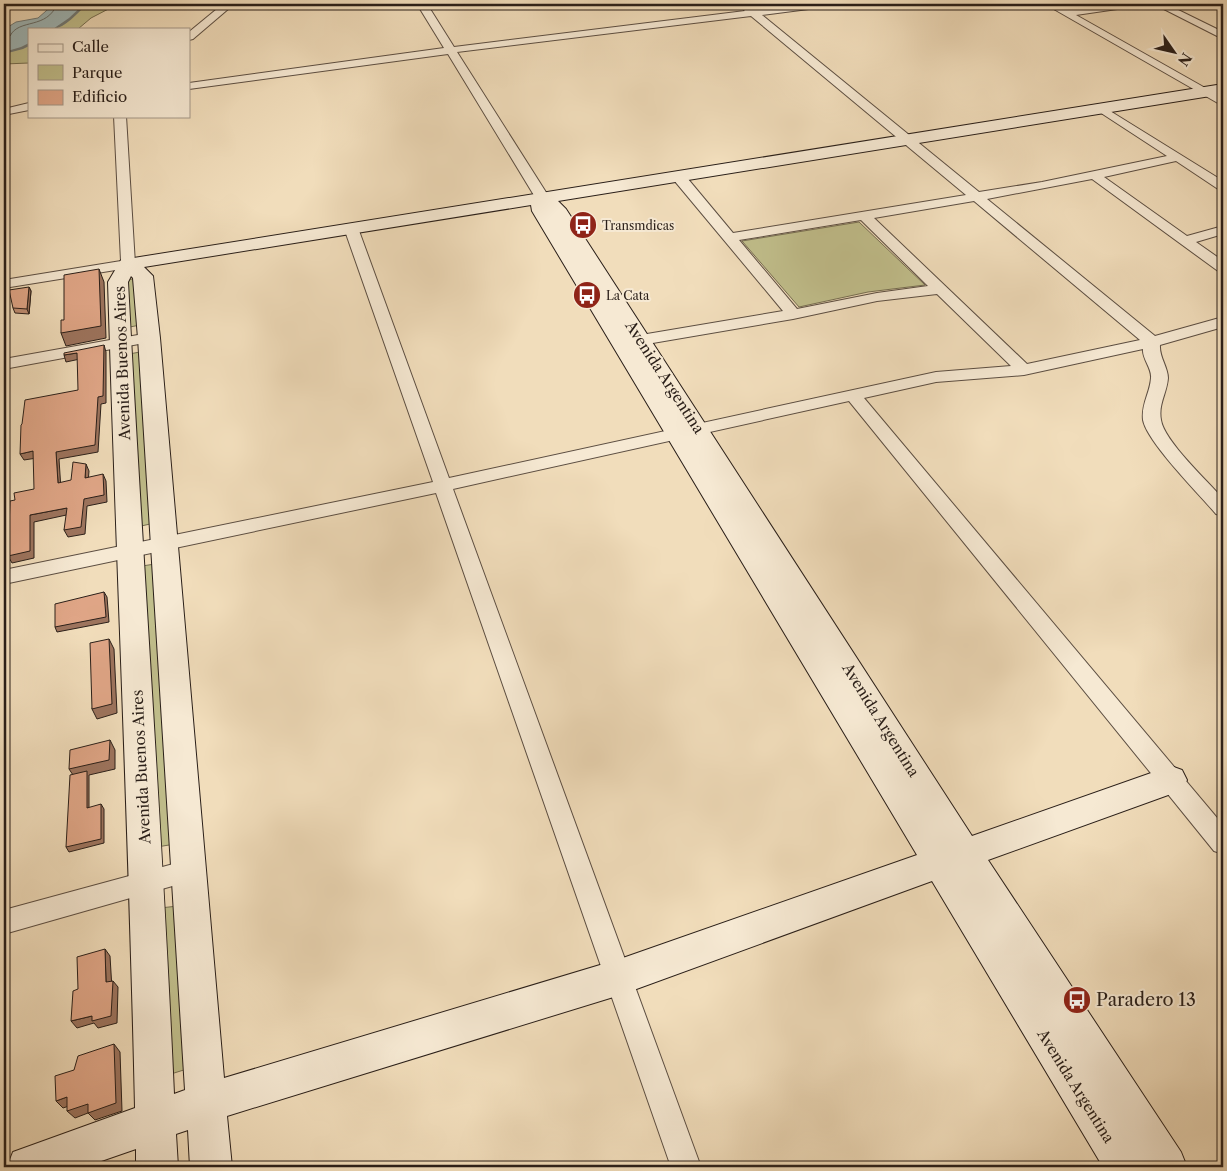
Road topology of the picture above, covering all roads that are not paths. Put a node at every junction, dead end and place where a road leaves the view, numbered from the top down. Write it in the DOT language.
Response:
graph roads {
  1 [pos="229,4"];
  2 [pos="422,4"];
  3 [pos="743,4"];
  4 [pos="824,4"];
  5 [pos="1050,4"];
  6 [pos="1130,4"];
  7 [pos="1159,4"];
  8 [pos="754,13"];
  9 [pos="1066,13"];
  10 [pos="190,36"];
  11 [pos="1223,36"];
  12 [pos="452,50"];
  13 [pos="190,86"];
  14 [pos="1223,89"];
  15 [pos="1205,92"];
  16 [pos="1223,103"];
  17 [pos="28,106"];
  18 [pos="1102,108"];
  19 [pos="4,112"];
  20 [pos="120,118"];
  21 [pos="906,140"];
  22 [pos="1178,157"];
  23 [pos="1094,174"];
  24 [pos="678,176"];
  25 [pos="1223,186"];
  26 [pos="542,197"];
  27 [pos="975,197"];
  28 [pos="864,216"];
  29 [pos="351,228"];
  30 [pos="1223,230"];
  31 [pos="729,238"];
  32 [pos="1185,241"];
  33 [pos="128,264"];
  34 [pos="1223,268"];
  35 [pos="4,284"];
  36 [pos="940,289"];
  37 [pos="793,314"];
  38 [pos="1223,322"];
  39 [pos="149,338"];
  40 [pos="641,340"];
  41 [pos="1152,342"];
  42 [pos="120,343"];
  43 [pos="4,364"];
  44 [pos="1024,370"];
  45 [pos="854,396"];
  46 [pos="689,432"];
  47 [pos="442,486"];
  48 [pos="1223,510"];
  49 [pos="163,544"];
  50 [pos="129,551"];
  51 [pos="4,577"];
  52 [pos="1171,780"];
  53 [pos="1223,842"];
  54 [pos="951,857"];
  55 [pos="188,871"];
  56 [pos="147,882"];
  57 [pos="4,922"];
  58 [pos="620,977"];
  59 [pos="206,1103"];
  60 [pos="155,1122"];
  61 [pos="28,1167"];
  62 [pos="157,1167"];
  63 [pos="211,1167"];
  64 [pos="686,1167"];
  65 [pos="1126,1167"];
  66 [pos="1166,1167"];
  1 -- 10 [label="street"];
  2 -- 12 [label="street"];
  3 -- 8 [label="street"];
  4 -- 8 [label="street"];
  5 -- 9 [label="street"];
  6 -- 9 [label="street"];
  7 -- 11 [label="street"];
  8 -- 12 [label="street"];
  8 -- 21 [label="street"];
  9 -- 15 [label="street"];
  12 -- 13 [label="street"];
  12 -- 26 [label="street"];
  14 -- 15 [label="street"];
  15 -- 16 [label="street"];
  15 -- 18 [label="street"];
  17 -- 19 [label="street"];
  18 -- 21 [label="street"];
  18 -- 22 [label="street"];
  20 -- 33 [label="street"];
  21 -- 24 [label="street"];
  21 -- 27 [label="street"];
  22 -- 23 [label="street"];
  22 -- 25 [label="street"];
  23 -- 27 [label="street"];
  23 -- 32 [label="street"];
  24 -- 26 [label="street"];
  24 -- 31 [label="street"];
  26 -- 29 [label="street"];
  26 -- 40 [label="street, Avenida Argentina"];
  26 -- 46 [label="street, Avenida Argentina"];
  27 -- 28 [label="street"];
  27 -- 41 [label="street"];
  28 -- 31 [label="street"];
  28 -- 36 [label="street"];
  29 -- 33 [label="street"];
  29 -- 47 [label="street"];
  30 -- 32 [label="street"];
  31 -- 37 [label="street"];
  32 -- 34 [label="street"];
  33 -- 35 [label="street"];
  33 -- 39 [label="street, Avenida Buenos Aires"];
  33 -- 42 [label="street, Avenida Buenos Aires"];
  36 -- 37 [label="street"];
  36 -- 44 [label="street"];
  37 -- 40 [label="street"];
  38 -- 41 [label="street"];
  39 -- 42 [label="street"];
  39 -- 49 [label="street, Avenida Buenos Aires"];
  40 -- 46 [label="street, Avenida Argentina"];
  41 -- 44 [label="street"];
  41 -- 48 [label="street"];
  42 -- 43 [label="street"];
  42 -- 50 [label="street, Avenida Buenos Aires"];
  44 -- 45 [label="street"];
  45 -- 46 [label="street"];
  45 -- 52 [label="street"];
  46 -- 47 [label="street"];
  46 -- 54 [label="street, Avenida Argentina"];
  47 -- 49 [label="street"];
  47 -- 58 [label="street"];
  49 -- 50 [label="street"];
  49 -- 55 [label="street, Avenida Buenos Aires"];
  50 -- 51 [label="street"];
  50 -- 56 [label="street, Avenida Buenos Aires"];
  52 -- 53 [label="street"];
  52 -- 54 [label="street"];
  54 -- 58 [label="street"];
  54 -- 65 [label="street, Avenida Argentina"];
  54 -- 66 [label="street, Avenida Argentina"];
  55 -- 56 [label="street"];
  55 -- 59 [label="street, Avenida Buenos Aires"];
  56 -- 57 [label="street"];
  56 -- 60 [label="street, Avenida Buenos Aires"];
  58 -- 59 [label="street"];
  58 -- 64 [label="street"];
  59 -- 60 [label="street"];
  59 -- 63 [label="street, Avenida Buenos Aires"];
  60 -- 61 [label="street"];
  60 -- 62 [label="street, Avenida Buenos Aires"];
}
